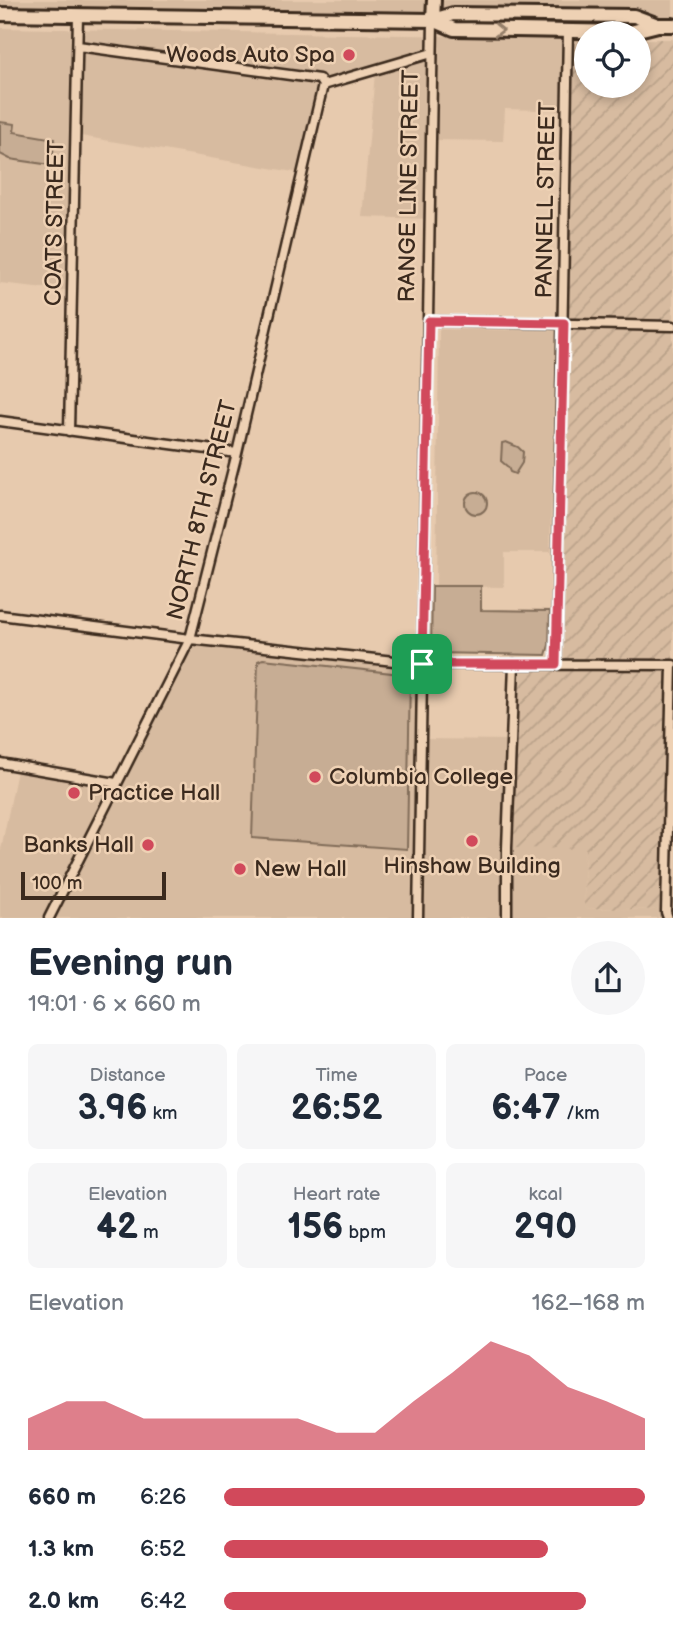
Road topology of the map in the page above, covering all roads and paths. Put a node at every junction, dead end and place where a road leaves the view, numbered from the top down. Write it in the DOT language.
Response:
graph roads {
  1 [pos="434,0"];
  2 [pos="0,14"];
  3 [pos="78,16"];
  4 [pos="433,20"];
  5 [pos="658,24"];
  6 [pos="673,25"];
  7 [pos="568,31"];
  8 [pos="78,46"];
  9 [pos="432,53"];
  10 [pos="323,85"];
  11 [pos="429,321"];
  12 [pos="564,323"];
  13 [pos="673,326"];
  14 [pos="0,421"];
  15 [pos="69,431"];
  16 [pos="237,453"];
  17 [pos="0,615"];
  18 [pos="191,639"];
  19 [pos="422,664"];
  20 [pos="514,664"];
  21 [pos="556,664"];
  22 [pos="673,665"];
  23 [pos="0,763"];
  24 [pos="116,783"];
  25 [pos="49,918"];
  26 [pos="418,918"];
  27 [pos="507,918"];
  28 [pos="668,918"];
  1 -- 4 [label="main road, RANGE LINE STREET"];
  2 -- 3 [label="main road"];
  3 -- 4 [label="main road"];
  3 -- 8 [label="street, COATS STREET"];
  4 -- 5 [label="main road"];
  4 -- 7 [label="main road, one-way"];
  4 -- 9 [label="street, RANGE LINE STREET"];
  5 -- 6 [label="main road"];
  5 -- 7 [label="main road"];
  7 -- 12 [label="street, PANNELL STREET"];
  8 -- 10 [label="street"];
  8 -- 15 [label="street, COATS STREET"];
  9 -- 10 [label="street"];
  9 -- 11 [label="street, RANGE LINE STREET"];
  10 -- 16 [label="street, NORTH 8TH STREET"];
  11 -- 12 [label="street"];
  11 -- 19 [label="street, RANGE LINE STREET"];
  12 -- 13 [label="street"];
  12 -- 21 [label="street, PANNELL STREET"];
  14 -- 15 [label="street"];
  15 -- 16 [label="street"];
  16 -- 18 [label="street, NORTH 8TH STREET"];
  17 -- 18 [label="street"];
  18 -- 19 [label="street"];
  18 -- 24 [label="street, NORTH 8TH STREET"];
  19 -- 20 [label="street"];
  19 -- 26 [label="street, RANGE LINE STREET"];
  20 -- 21 [label="street"];
  20 -- 27 [label="street"];
  21 -- 22 [label="street"];
  22 -- 28 [label="street"];
  23 -- 24 [label="street"];
  24 -- 25 [label="street, NORTH 8TH STREET"];
}
